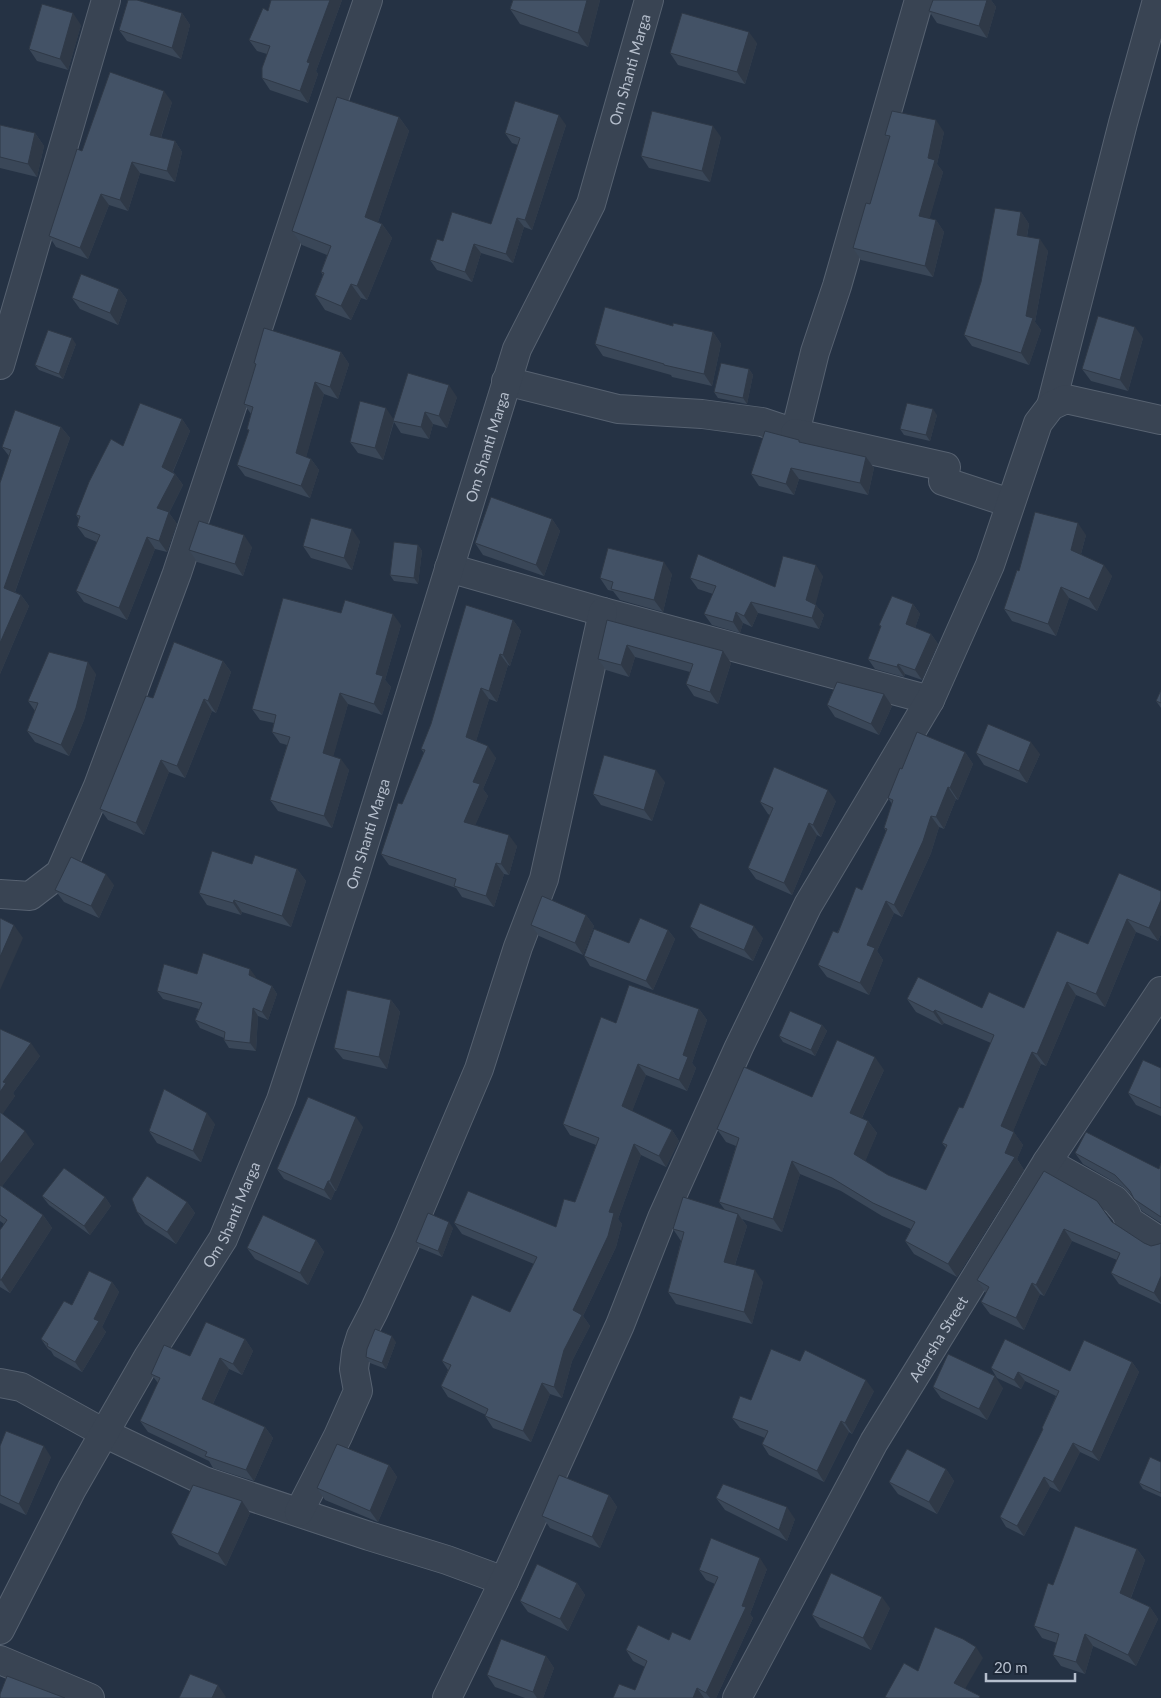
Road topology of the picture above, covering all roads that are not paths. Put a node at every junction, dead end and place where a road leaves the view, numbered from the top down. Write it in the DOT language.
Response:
graph roads {
  1 [pos="106,0"];
  2 [pos="368,0"];
  3 [pos="650,0"];
  4 [pos="919,0"];
  5 [pos="1157,0"];
  6 [pos="0,365"];
  7 [pos="506,381"];
  8 [pos="1051,406"];
  9 [pos="1161,420"];
  10 [pos="795,432"];
  11 [pos="1010,503"];
  12 [pos="449,568"];
  13 [pos="603,612"];
  14 [pos="930,700"];
  15 [pos="0,894"];
  16 [pos="1161,991"];
  17 [pos="1047,1162"];
  18 [pos="1161,1242"];
  19 [pos="0,1383"];
  20 [pos="104,1433"];
  21 [pos="299,1512"];
  22 [pos="504,1580"];
  23 [pos="0,1630"];
  24 [pos="0,1660"];
  25 [pos="746,1695"];
  26 [pos="90,1698"];
  27 [pos="447,1698"];
  1 -- 6 [label="street"];
  2 -- 15 [label="street"];
  3 -- 7 [label="street, Om Shanti Marga"];
  4 -- 10 [label="street"];
  5 -- 8 [label="street"];
  7 -- 10 [label="street"];
  7 -- 12 [label="street, Om Shanti Marga"];
  8 -- 9 [label="street"];
  8 -- 11 [label="street"];
  10 -- 11 [label="street"];
  11 -- 14 [label="street"];
  12 -- 13 [label="street"];
  12 -- 20 [label="street, Om Shanti Marga"];
  13 -- 14 [label="street"];
  13 -- 21 [label="street"];
  14 -- 22 [label="street"];
  16 -- 17 [label="street, Adarsha Street"];
  17 -- 18 [label="street"];
  17 -- 25 [label="street, Adarsha Street"];
  19 -- 20 [label="street"];
  20 -- 21 [label="street"];
  20 -- 23 [label="street, Om Shanti Marga"];
  21 -- 22 [label="street"];
  22 -- 27 [label="street"];
  24 -- 26 [label="street"];
}
